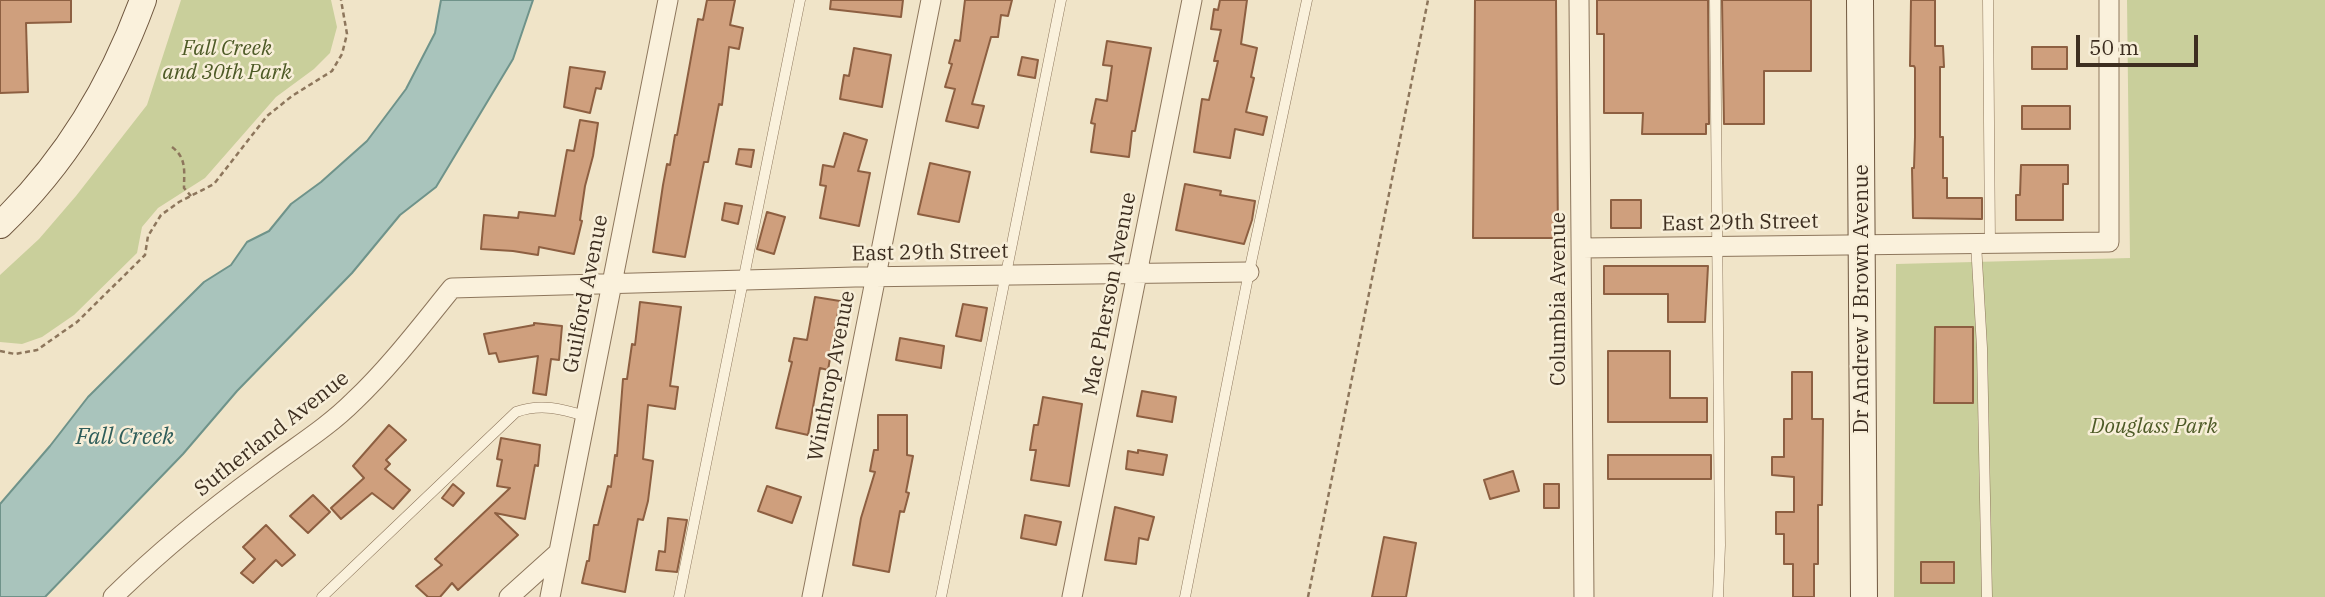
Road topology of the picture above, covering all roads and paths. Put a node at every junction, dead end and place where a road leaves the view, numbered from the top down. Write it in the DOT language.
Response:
graph roads {
  1 [pos="143,0"];
  2 [pos="341,0"];
  3 [pos="668,0"];
  4 [pos="800,0"];
  5 [pos="931,0"];
  6 [pos="1061,0"];
  7 [pos="1192,0"];
  8 [pos="1307,0"];
  9 [pos="1428,0"];
  10 [pos="1579,0"];
  11 [pos="1715,0"];
  12 [pos="1860,0"];
  13 [pos="1987,0"];
  14 [pos="2109,0"];
  15 [pos="172,148"];
  16 [pos="191,196"];
  17 [pos="0,225"];
  18 [pos="1861,243"];
  19 [pos="1983,243"];
  20 [pos="1717,246"];
  21 [pos="1582,248"];
  22 [pos="1249,272"];
  23 [pos="1137,273"];
  24 [pos="1005,275"];
  25 [pos="875,277"];
  26 [pos="744,280"];
  27 [pos="612,283"];
  28 [pos="0,351"];
  29 [pos="585,416"];
  30 [pos="559,552"];
  31 [pos="113,597"];
  32 [pos="322,597"];
  33 [pos="509,597"];
  34 [pos="550,597"];
  35 [pos="679,597"];
  36 [pos="812,597"];
  37 [pos="941,597"];
  38 [pos="1072,597"];
  39 [pos="1185,597"];
  40 [pos="1308,597"];
  41 [pos="1584,597"];
  42 [pos="1718,597"];
  43 [pos="1864,597"];
  44 [pos="1987,597"];
  1 -- 17 [label="main road"];
  2 -- 16 [label="path"];
  3 -- 27 [label="street, Guilford Avenue"];
  4 -- 26 [label="lane"];
  5 -- 25 [label="street, Winthrop Avenue"];
  6 -- 24 [label="lane"];
  7 -- 23 [label="street, Mac Pherson Avenue"];
  8 -- 22 [label="lane"];
  9 -- 40 [label="path"];
  10 -- 21 [label="street, Columbia Avenue"];
  11 -- 20 [label="lane"];
  12 -- 18 [label="main road, Dr Andrew J Brown Avenue"];
  13 -- 19 [label="lane"];
  14 -- 19 [label="street, East 29th Street"];
  15 -- 16 [label="path"];
  16 -- 28 [label="path"];
  18 -- 19 [label="street, East 29th Street"];
  18 -- 20 [label="street, East 29th Street"];
  18 -- 43 [label="main road, Dr Andrew J Brown Avenue"];
  19 -- 44 [label="lane"];
  20 -- 21 [label="street, East 29th Street"];
  20 -- 42 [label="lane"];
  21 -- 41 [label="street, Columbia Avenue"];
  22 -- 23 [label="street, East 29th Street"];
  22 -- 39 [label="lane"];
  23 -- 24 [label="street, East 29th Street"];
  23 -- 38 [label="street, Mac Pherson Avenue"];
  24 -- 25 [label="street, East 29th Street"];
  24 -- 37 [label="lane"];
  25 -- 26 [label="street, East 29th Street"];
  25 -- 36 [label="street, Winthrop Avenue"];
  26 -- 27 [label="street, East 29th Street"];
  26 -- 35 [label="lane"];
  27 -- 29 [label="street, Guilford Avenue"];
  27 -- 31 [label="street, Sutherland Avenue"];
  29 -- 30 [label="street, Guilford Avenue"];
  29 -- 32 [label="lane"];
  30 -- 33 [label="street"];
  30 -- 34 [label="street, Guilford Avenue"];
}
